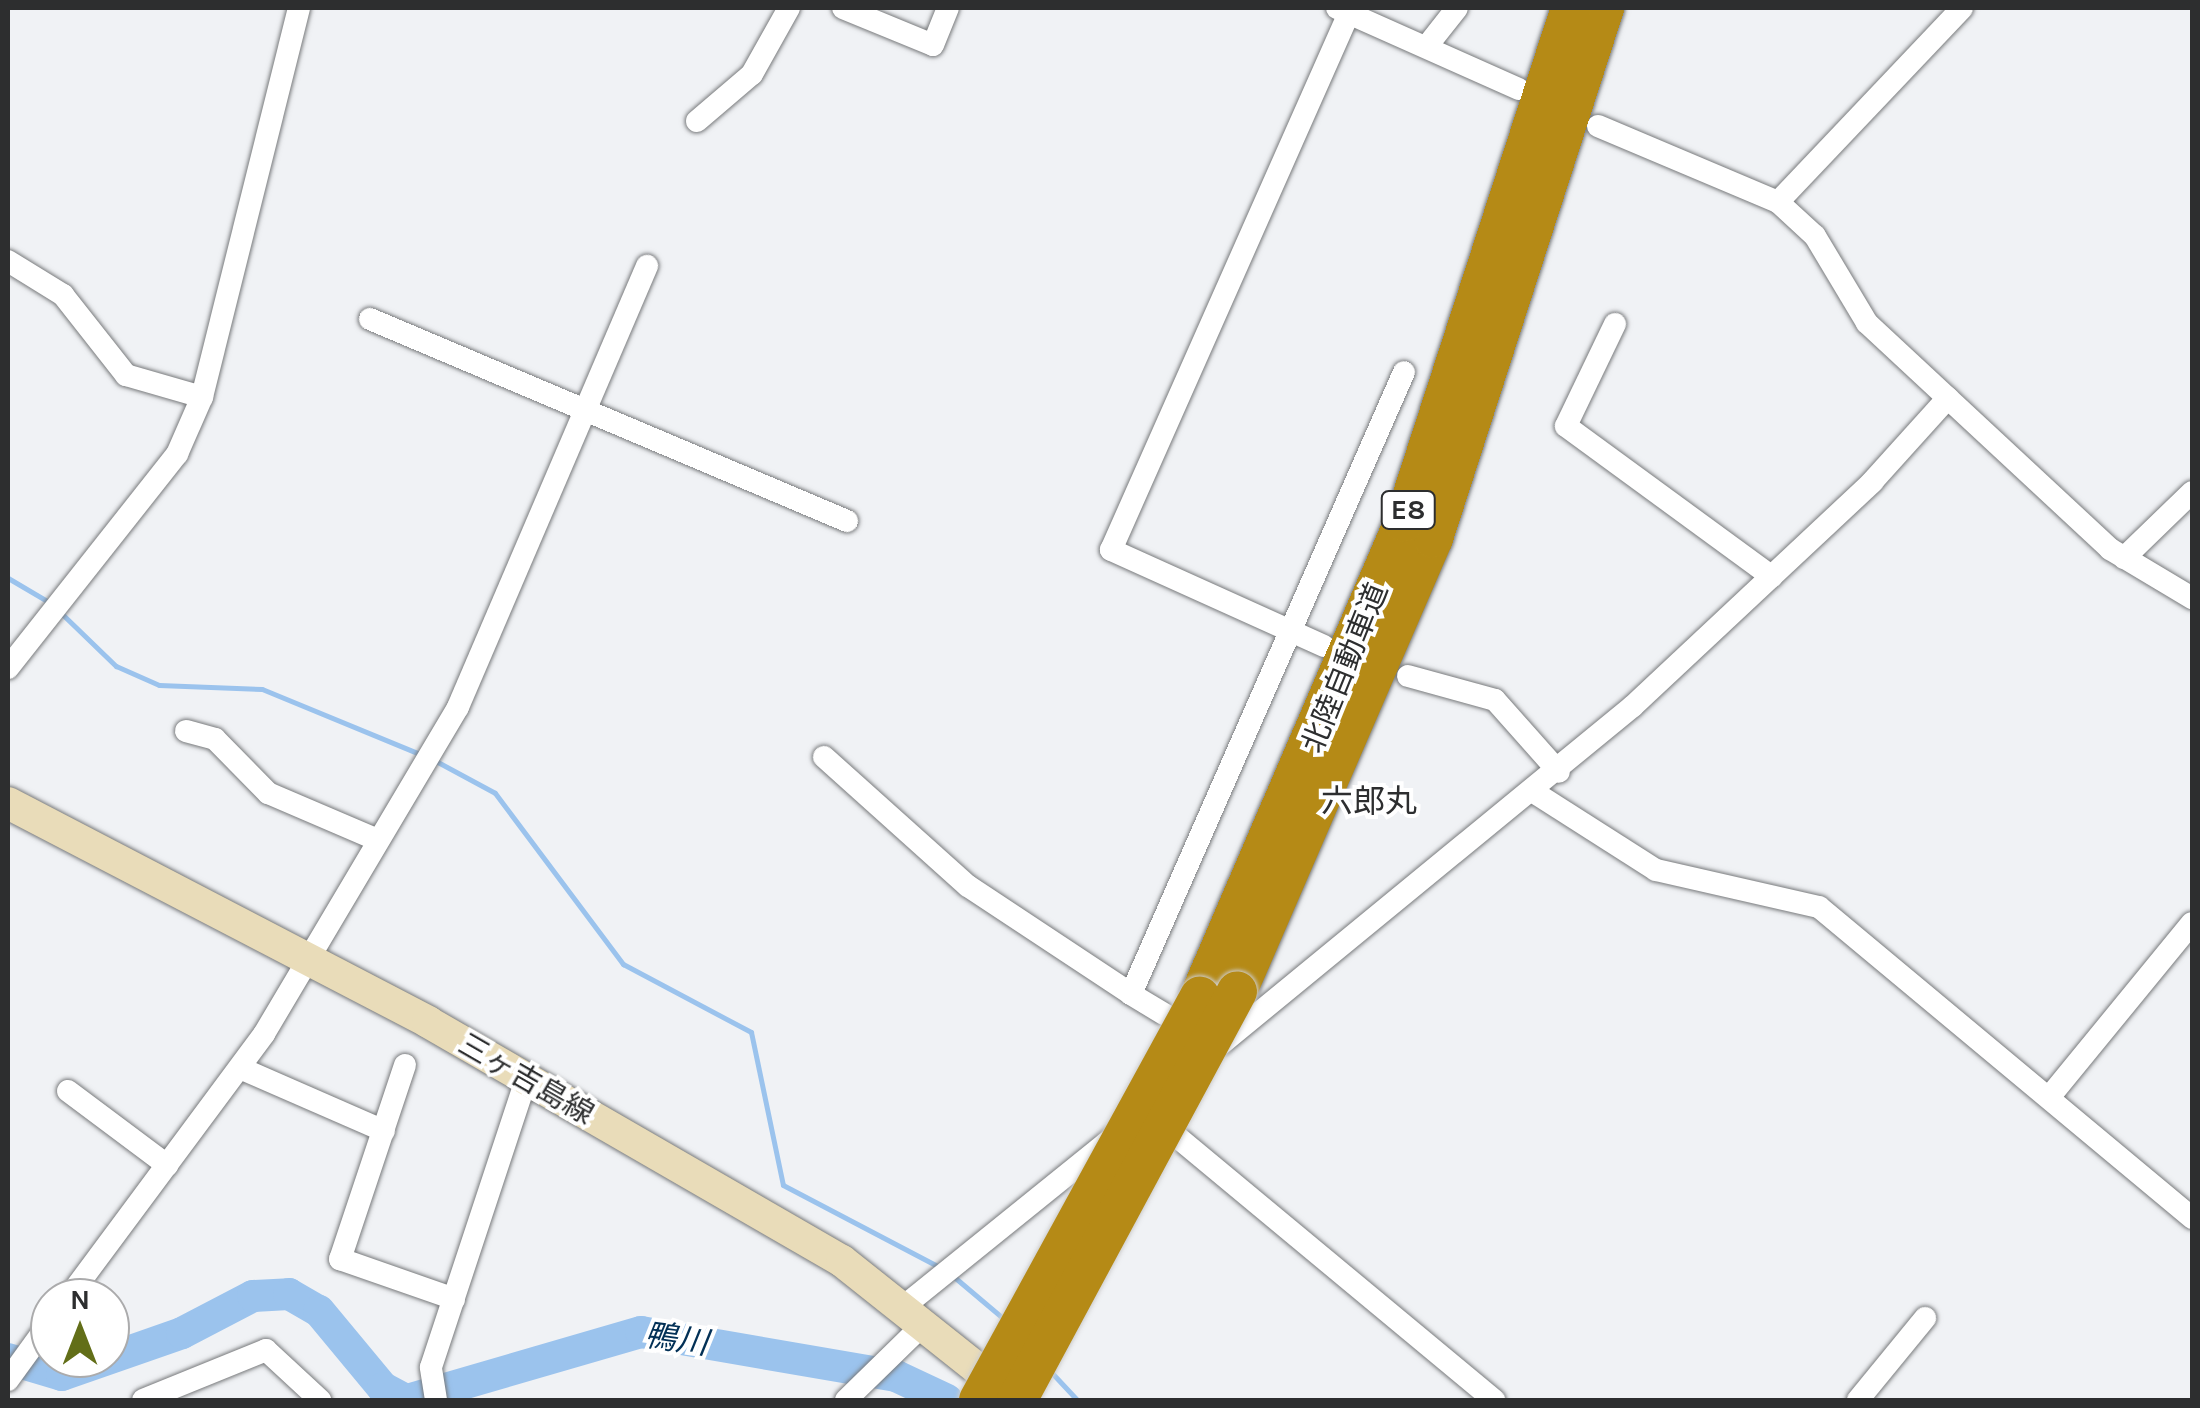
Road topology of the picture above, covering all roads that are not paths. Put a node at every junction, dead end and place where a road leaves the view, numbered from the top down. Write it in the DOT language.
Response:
graph roads {
  1 [pos="299,8"];
  2 [pos="789,8"];
  3 [pos="843,8"];
  4 [pos="948,8"];
  5 [pos="1457,8"];
  6 [pos="1571,8"];
  7 [pos="1604,8"];
  8 [pos="1962,8"];
  9 [pos="1342,10"];
  10 [pos="1427,46"];
  11 [pos="1519,89"];
  12 [pos="697,121"];
  13 [pos="1598,126"];
  14 [pos="1778,202"];
  15 [pos="8,260"];
  16 [pos="647,266"];
  17 [pos="370,318"];
  18 [pos="1614,324"];
  19 [pos="1404,372"];
  20 [pos="202,396"];
  21 [pos="1948,398"];
  22 [pos="588,404"];
  23 [pos="2192,492"];
  24 [pos="847,521"];
  25 [pos="2124,558"];
  26 [pos="1772,577"];
  27 [pos="2192,598"];
  28 [pos="1293,633"];
  29 [pos="1324,646"];
  30 [pos="8,668"];
  31 [pos="1408,676"];
  32 [pos="186,731"];
  33 [pos="824,757"];
  34 [pos="1559,772"];
  35 [pos="1535,793"];
  36 [pos="8,803"];
  37 [pos="373,838"];
  38 [pos="2192,923"];
  39 [pos="304,957"];
  40 [pos="1130,994"];
  41 [pos="1218,994"];
  42 [pos="1164,1014"];
  43 [pos="405,1065"];
  44 [pos="240,1068"];
  45 [pos="526,1080"];
  46 [pos="68,1091"];
  47 [pos="2051,1094"];
  48 [pos="1148,1112"];
  49 [pos="384,1130"];
  50 [pos="167,1166"];
  51 [pos="2192,1218"];
  52 [pos="83,1278"];
  53 [pos="454,1299"];
  54 [pos="914,1315"];
  55 [pos="1926,1318"];
  56 [pos="30,1350"];
  57 [pos="8,1380"];
  58 [pos="143,1400"];
  59 [pos="320,1400"];
  60 [pos="436,1400"];
  61 [pos="846,1400"];
  62 [pos="980,1400"];
  63 [pos="1016,1400"];
  64 [pos="1494,1400"];
  65 [pos="1858,1400"];
  1 -- 20 [label="street"];
  2 -- 12 [label="street"];
  3 -- 4 [label="street"];
  5 -- 10 [label="street"];
  6 -- 41 [label="highway, 北陸自動車道 / E8"];
  7 -- 41 [label="highway, 北陸自動車道 / E8"];
  8 -- 14 [label="street"];
  9 -- 10 [label="street"];
  9 -- 28 [label="street"];
  10 -- 11 [label="street"];
  13 -- 14 [label="street"];
  14 -- 21 [label="street"];
  15 -- 20 [label="street"];
  16 -- 22 [label="street"];
  17 -- 22 [label="street"];
  18 -- 26 [label="street"];
  19 -- 28 [label="street"];
  20 -- 30 [label="street"];
  21 -- 25 [label="street"];
  21 -- 26 [label="street"];
  22 -- 24 [label="street"];
  22 -- 37 [label="street"];
  23 -- 25 [label="street"];
  25 -- 27 [label="street"];
  26 -- 34 [label="street"];
  28 -- 29 [label="street"];
  28 -- 40 [label="street"];
  31 -- 34 [label="street"];
  32 -- 37 [label="street"];
  33 -- 40 [label="street"];
  34 -- 35 [label="street"];
  35 -- 47 [label="street"];
  35 -- 48 [label="street"];
  36 -- 39 [label="main road, 三ヶ吉島線"];
  37 -- 39 [label="street"];
  38 -- 47 [label="street"];
  39 -- 44 [label="street"];
  39 -- 45 [label="main road, 三ヶ吉島線"];
  40 -- 42 [label="street"];
  41 -- 62 [label="highway, 北陸自動車道 / E8, bridge"];
  41 -- 63 [label="highway, 北陸自動車道 / E8, bridge"];
  43 -- 49 [label="street"];
  44 -- 49 [label="street"];
  44 -- 50 [label="street"];
  45 -- 53 [label="street"];
  45 -- 54 [label="main road, 三ヶ吉島線"];
  46 -- 50 [label="street"];
  47 -- 51 [label="street"];
  48 -- 54 [label="street"];
  48 -- 64 [label="street"];
  49 -- 53 [label="street"];
  50 -- 52 [label="street"];
  53 -- 60 [label="street"];
  54 -- 61 [label="street"];
  54 -- 63 [label="main road, 三ヶ吉島線"];
  55 -- 65 [label="street"];
  56 -- 57 [label="street"];
  58 -- 59 [label="street"];
}
